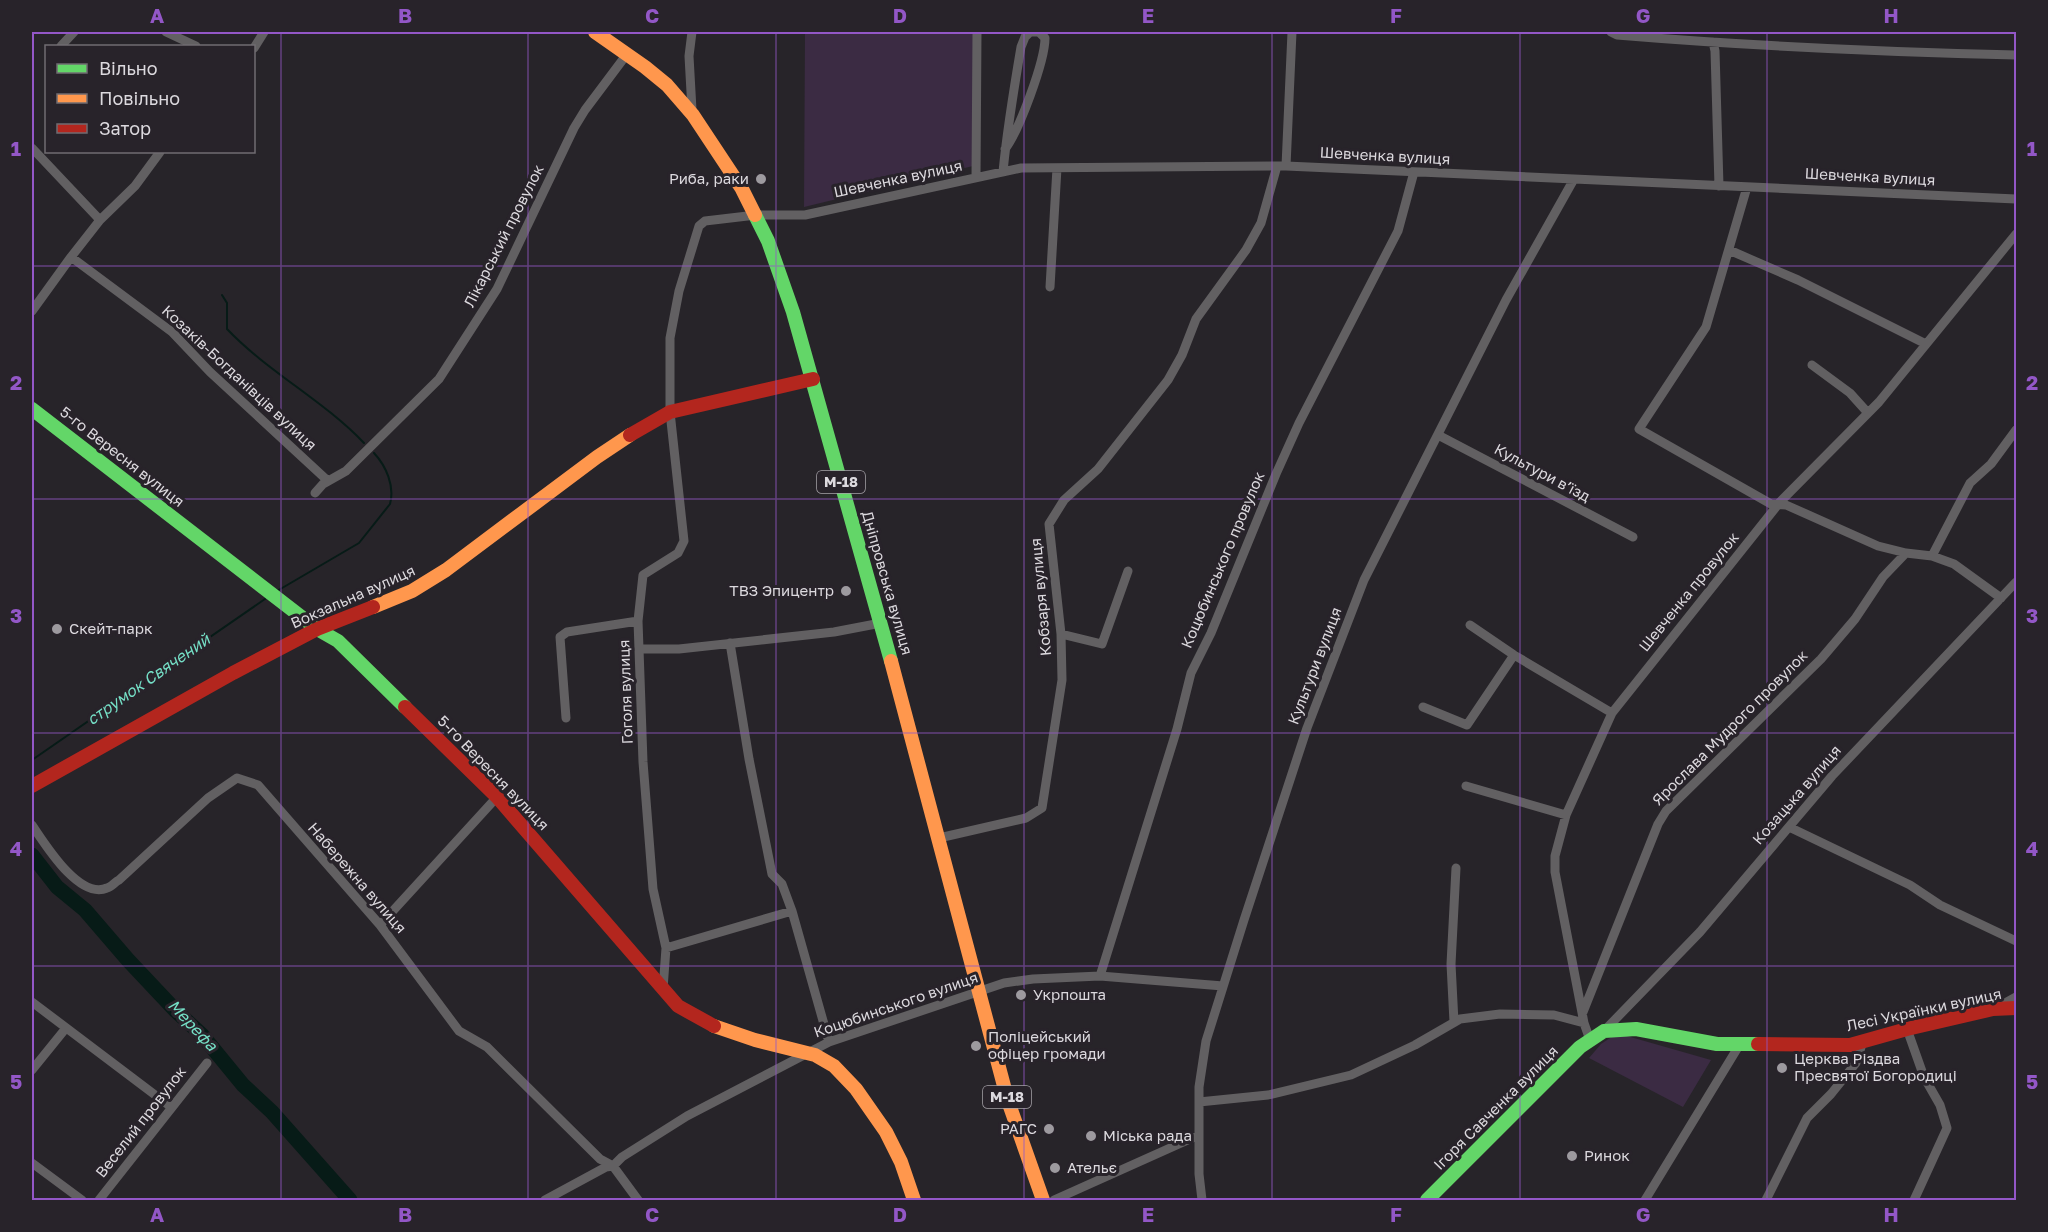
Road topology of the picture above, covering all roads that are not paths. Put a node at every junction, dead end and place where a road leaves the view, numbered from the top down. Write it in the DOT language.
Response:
graph roads {
  1 [pos="74,32"];
  2 [pos="166,32"];
  3 [pos="264,32"];
  4 [pos="595,32"];
  5 [pos="692,32"];
  6 [pos="977,32"];
  7 [pos="1292,32"];
  8 [pos="1611,32"];
  9 [pos="1713,42"];
  10 [pos="62,45"];
  11 [pos="194,45"];
  12 [pos="255,46"];
  13 [pos="627,54"];
  14 [pos="2016,55"];
  15 [pos="693,115"];
  16 [pos="32,148"];
  17 [pos="1005,149"];
  18 [pos="159,153"];
  19 [pos="1282,166"];
  20 [pos="1057,168"];
  21 [pos="1003,172"];
  22 [pos="1414,172"];
  23 [pos="976,177"];
  24 [pos="1574,179"];
  25 [pos="1719,186"];
  26 [pos="1747,187"];
  27 [pos="2016,199"];
  28 [pos="756,215"];
  29 [pos="100,220"];
  30 [pos="2016,234"];
  31 [pos="1729,249"];
  32 [pos="70,257"];
  33 [pos="1050,287"];
  34 [pos="32,311"];
  35 [pos="1926,344"];
  36 [pos="1812,364"];
  37 [pos="813,379"];
  38 [pos="32,409"];
  39 [pos="670,412"];
  40 [pos="1868,413"];
  41 [pos="2016,430"];
  42 [pos="1438,435"];
  43 [pos="328,481"];
  44 [pos="315,493"];
  45 [pos="1778,505"];
  46 [pos="1633,537"];
  47 [pos="1906,553"];
  48 [pos="1932,555"];
  49 [pos="1128,571"];
  50 [pos="2016,582"];
  51 [pos="2001,598"];
  52 [pos="638,621"];
  53 [pos="880,623"];
  54 [pos="1470,625"];
  55 [pos="316,629"];
  56 [pos="1061,634"];
  57 [pos="730,643"];
  58 [pos="640,649"];
  59 [pos="1514,655"];
  60 [pos="1423,707"];
  61 [pos="1612,713"];
  62 [pos="566,718"];
  63 [pos="32,786"];
  64 [pos="1466,786"];
  65 [pos="497,797"];
  66 [pos="1566,814"];
  67 [pos="32,825"];
  68 [pos="1789,827"];
  69 [pos="939,838"];
  70 [pos="1456,868"];
  71 [pos="792,911"];
  72 [pos="380,925"];
  73 [pos="2016,941"];
  74 [pos="666,948"];
  75 [pos="1100,976"];
  76 [pos="1223,986"];
  77 [pos="663,989"];
  78 [pos="979,992"];
  79 [pos="2016,997"];
  80 [pos="32,1002"];
  81 [pos="2016,1008"];
  82 [pos="1994,1009"];
  83 [pos="1583,1012"];
  84 [pos="1454,1022"];
  85 [pos="1584,1023"];
  86 [pos="66,1028"];
  87 [pos="1907,1029"];
  88 [pos="1604,1031"];
  89 [pos="1590,1040"];
  90 [pos="1863,1041"];
  91 [pos="829,1042"];
  92 [pos="1740,1044"];
  93 [pos="805,1053"];
  94 [pos="207,1063"];
  95 [pos="32,1070"];
  96 [pos="1199,1102"];
  97 [pos="171,1107"];
  98 [pos="1199,1136"];
  99 [pos="32,1163"];
  100 [pos="613,1166"];
  101 [pos="82,1200"];
  102 [pos="99,1200"];
  103 [pos="545,1200"];
  104 [pos="638,1200"];
  105 [pos="912,1200"];
  106 [pos="1043,1200"];
  107 [pos="1054,1200"];
  108 [pos="1202,1200"];
  109 [pos="1427,1200"];
  110 [pos="1645,1200"];
  111 [pos="1766,1200"];
  112 [pos="1914,1200"];
  1 -- 10 [label="street"];
  2 -- 11 [label="street"];
  3 -- 12 [label="street"];
  4 -- 13 [label="main road, Дніпровська вулиця / М-18"];
  5 -- 15 [label="street"];
  6 -- 23 [label="street"];
  7 -- 19 [label="street, Кобзаря вулиця"];
  8 -- 9 [label="street"];
  9 -- 14 [label="street"];
  9 -- 25 [label="street"];
  13 -- 15 [label="main road, Дніпровська вулиця / М-18"];
  13 -- 43 [label="street, Лікарський провулок"];
  15 -- 28 [label="main road, Дніпровська вулиця / М-18"];
  16 -- 29 [label="street"];
  17 -- 17 [label="street"];
  17 -- 21 [label="street"];
  18 -- 29 [label="street"];
  19 -- 20 [label="street, Шевченка вулиця"];
  19 -- 22 [label="street, Шевченка вулиця"];
  19 -- 56 [label="street, Кобзаря вулиця"];
  20 -- 21 [label="street, Шевченка вулиця"];
  20 -- 33 [label="street"];
  21 -- 23 [label="street, Шевченка вулиця"];
  22 -- 24 [label="street, Шевченка вулиця"];
  22 -- 75 [label="street, Коцюбинського провулок"];
  23 -- 28 [label="street, Шевченка вулиця"];
  24 -- 25 [label="street, Шевченка вулиця"];
  24 -- 42 [label="street, Культури вулиця"];
  25 -- 26 [label="street, Шевченка вулиця"];
  26 -- 27 [label="street, Шевченка вулиця"];
  26 -- 31 [label="street"];
  28 -- 37 [label="main road, Дніпровська вулиця / М-18"];
  28 -- 39 [label="street"];
  29 -- 32 [label="street"];
  30 -- 35 [label="street, Шевченка провулок"];
  31 -- 35 [label="street"];
  31 -- 45 [label="street"];
  32 -- 34 [label="street"];
  32 -- 43 [label="street, Козаків-Богданівців вулиця"];
  35 -- 40 [label="street, Шевченка провулок"];
  36 -- 40 [label="street"];
  37 -- 39 [label="main road, Вокзальна вулиця"];
  37 -- 53 [label="main road, Дніпровська вулиця / М-18"];
  38 -- 55 [label="main road, 5-го Вересня вулиця"];
  39 -- 52 [label="street, Гоголя вулиця"];
  39 -- 55 [label="main road, Вокзальна вулиця"];
  40 -- 45 [label="street, Шевченка провулок"];
  41 -- 48 [label="street"];
  42 -- 46 [label="street, Культури в’їзд"];
  42 -- 76 [label="street, Культури вулиця"];
  43 -- 44 [label="street, Лікарський провулок"];
  45 -- 47 [label="street"];
  45 -- 61 [label="street, Шевченка провулок"];
  47 -- 48 [label="street"];
  47 -- 83 [label="street, Ярослава Мудрого провулок"];
  48 -- 51 [label="street"];
  49 -- 56 [label="street"];
  50 -- 51 [label="street, Козацька вулиця"];
  51 -- 68 [label="street, Козацька вулиця"];
  52 -- 58 [label="street, Гоголя вулиця"];
  52 -- 62 [label="street"];
  53 -- 57 [label="street"];
  53 -- 69 [label="main road, Дніпровська вулиця / М-18"];
  54 -- 59 [label="street"];
  55 -- 63 [label="main road, Вокзальна вулиця"];
  55 -- 65 [label="main road, 5-го Вересня вулиця"];
  56 -- 69 [label="street, Кобзаря вулиця"];
  57 -- 58 [label="street"];
  57 -- 71 [label="street"];
  58 -- 74 [label="street, Гоголя вулиця"];
  59 -- 60 [label="street"];
  59 -- 61 [label="street"];
  61 -- 66 [label="street, Шевченка провулок"];
  64 -- 66 [label="street"];
  65 -- 72 [label="street"];
  65 -- 77 [label="main road, 5-го Вересня вулиця"];
  66 -- 83 [label="street, Шевченка провулок"];
  67 -- 72 [label="street, Набережна вулиця"];
  68 -- 73 [label="street"];
  68 -- 88 [label="street, Козацька вулиця"];
  69 -- 78 [label="main road, Дніпровська вулиця / М-18"];
  70 -- 84 [label="street"];
  71 -- 74 [label="street"];
  71 -- 91 [label="street"];
  72 -- 100 [label="street, Набережна вулиця"];
  74 -- 77 [label="street, Гоголя вулиця"];
  75 -- 76 [label="street, Коцюбинського вулиця"];
  75 -- 78 [label="street, Коцюбинського вулиця"];
  76 -- 96 [label="street, Культури вулиця"];
  77 -- 93 [label="main road, 5-го Вересня вулиця"];
  78 -- 91 [label="street, Коцюбинського вулиця"];
  78 -- 106 [label="main road, Дніпровська вулиця / М-18"];
  79 -- 82 [label="street"];
  80 -- 86 [label="street"];
  81 -- 82 [label="main road, Лесі Українки вулиця"];
  82 -- 87 [label="main road, Лесі Українки вулиця"];
  83 -- 85 [label="street, Шевченка провулок"];
  84 -- 85 [label="street"];
  84 -- 96 [label="street"];
  85 -- 89 [label="street, Шевченка провулок"];
  86 -- 95 [label="street"];
  86 -- 97 [label="street"];
  87 -- 90 [label="main road, Лесі Українки вулиця"];
  87 -- 112 [label="street"];
  88 -- 89 [label="main road, Лесі Українки вулиця"];
  88 -- 92 [label="main road, Лесі Українки вулиця"];
  89 -- 109 [label="main road, Ігоря Савченка вулиця"];
  90 -- 92 [label="main road, Лесі Українки вулиця"];
  90 -- 111 [label="street"];
  91 -- 93 [label="street, Коцюбинського вулиця"];
  92 -- 110 [label="street"];
  93 -- 100 [label="street, Коцюбинського вулиця"];
  93 -- 105 [label="main road, 5-го Вересня вулиця"];
  94 -- 97 [label="street, Веселий провулок"];
  96 -- 98 [label="street, Культури вулиця"];
  97 -- 102 [label="street, Веселий провулок"];
  98 -- 107 [label="street"];
  98 -- 108 [label="street, Культури вулиця"];
  99 -- 101 [label="street"];
  100 -- 103 [label="street, Коцюбинського вулиця"];
  100 -- 104 [label="street, Набережна вулиця"];
}
